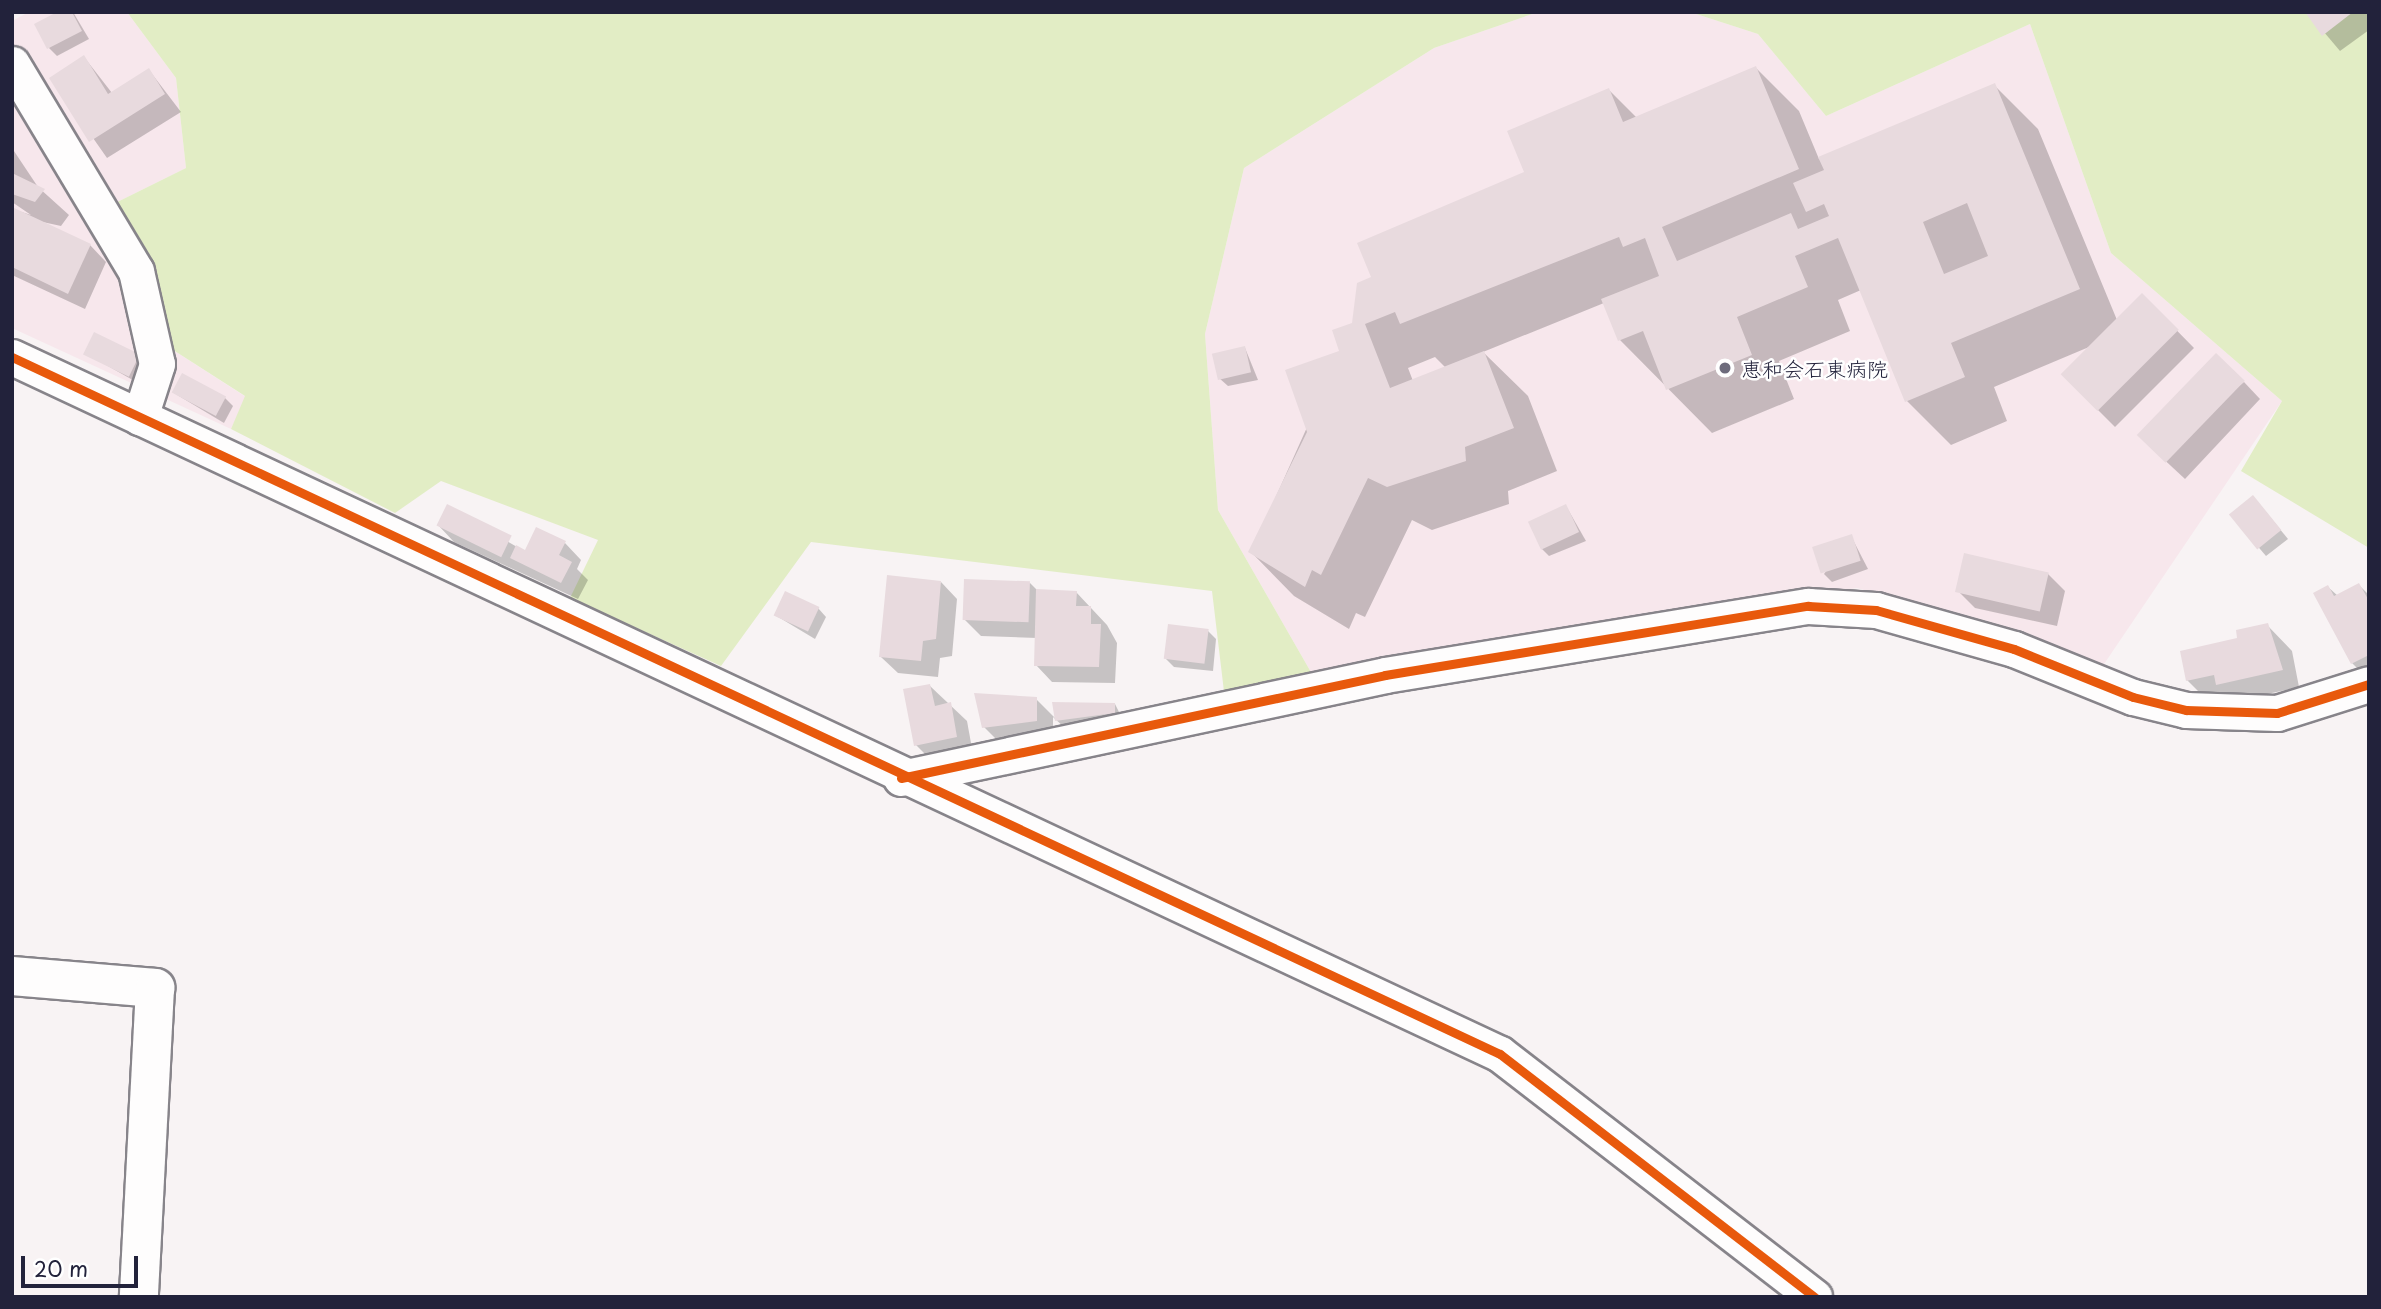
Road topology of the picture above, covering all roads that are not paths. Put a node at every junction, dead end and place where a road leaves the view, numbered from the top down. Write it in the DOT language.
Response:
graph roads {
  1 [pos="12,64"];
  2 [pos="12,357"];
  3 [pos="140,417"];
  4 [pos="2369,684"];
  5 [pos="901,778"];
  6 [pos="12,976"];
  7 [pos="139,1297"];
  8 [pos="1814,1297"];
  1 -- 3 [label="street"];
  2 -- 3 [label="street"];
  3 -- 5 [label="street"];
  4 -- 5 [label="street"];
  5 -- 8 [label="street"];
  6 -- 7 [label="street"];
}
